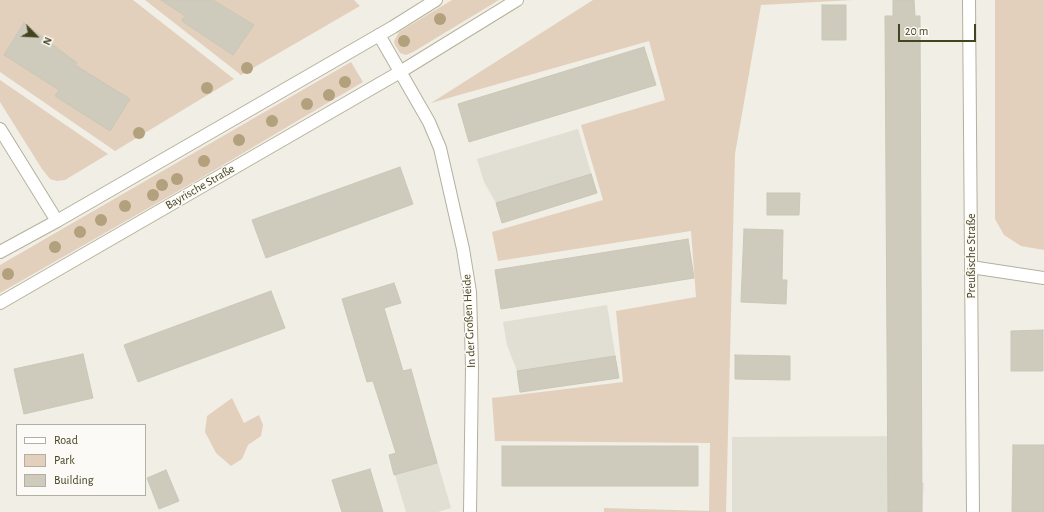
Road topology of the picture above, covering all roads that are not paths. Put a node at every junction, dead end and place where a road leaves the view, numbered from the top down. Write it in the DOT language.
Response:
graph roads {
  1 [pos="436,0"];
  2 [pos="517,0"];
  3 [pos="969,0"];
  4 [pos="379,35"];
  5 [pos="400,72"];
  6 [pos="0,129"];
  7 [pos="57,221"];
  8 [pos="0,252"];
  9 [pos="971,267"];
  10 [pos="1044,278"];
  11 [pos="0,303"];
  12 [pos="470,512"];
  13 [pos="973,512"];
  1 -- 4 [label="street"];
  2 -- 5 [label="street, Bayrische Straße"];
  3 -- 9 [label="street, Preußische Straße"];
  4 -- 5 [label="street"];
  4 -- 7 [label="street"];
  5 -- 11 [label="street, Bayrische Straße"];
  5 -- 12 [label="street, In der Großen Heide"];
  6 -- 7 [label="street"];
  7 -- 8 [label="street"];
  9 -- 10 [label="street"];
  9 -- 13 [label="street, Preußische Straße"];
}
